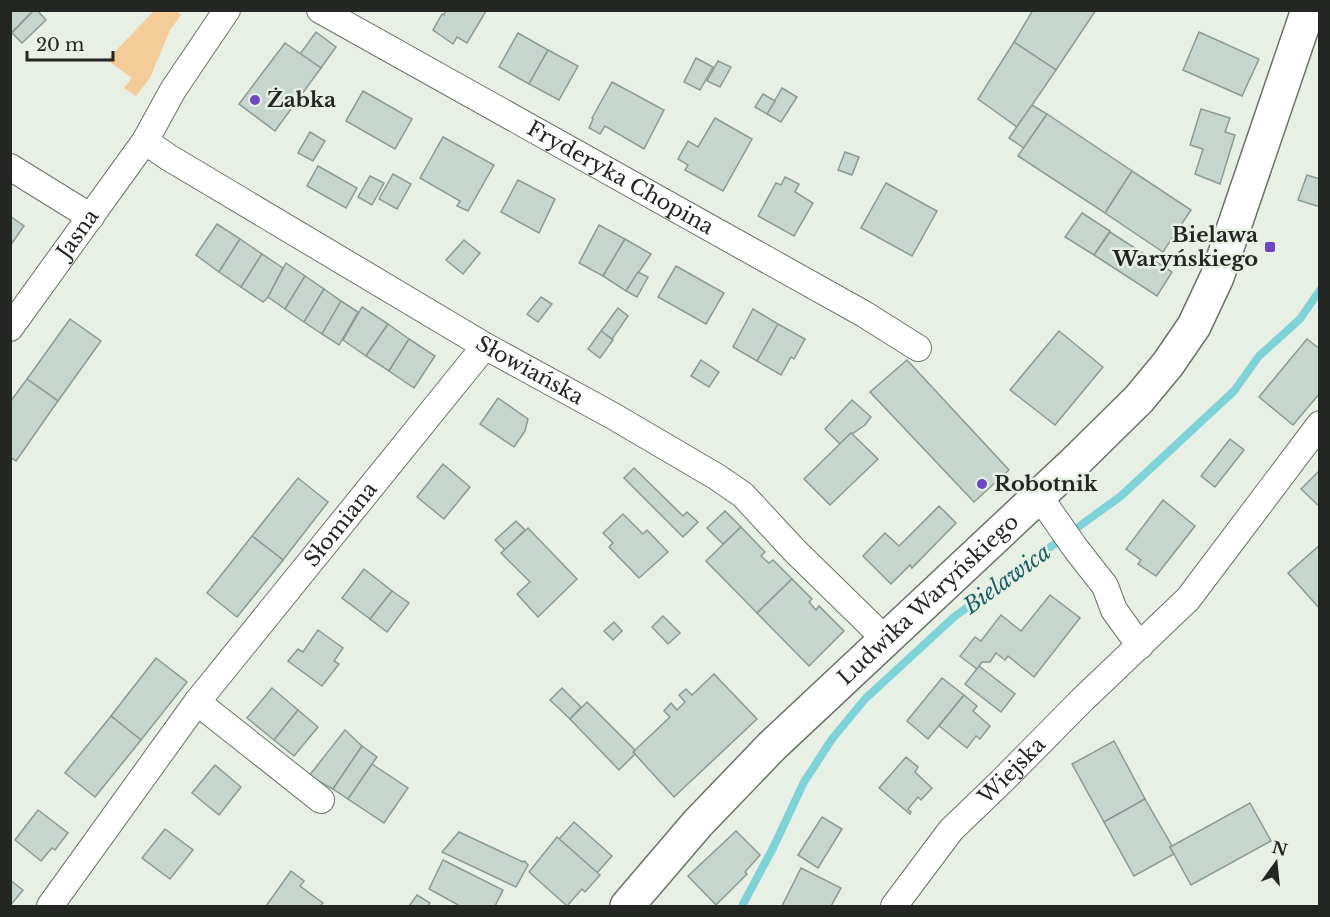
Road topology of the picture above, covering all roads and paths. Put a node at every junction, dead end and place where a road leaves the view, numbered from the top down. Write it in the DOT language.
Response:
graph roads {
  1 [pos="227,10"];
  2 [pos="320,10"];
  3 [pos="1308,10"];
  4 [pos="145,141"];
  5 [pos="10,167"];
  6 [pos="91,217"];
  7 [pos="10,328"];
  8 [pos="485,346"];
  9 [pos="918,348"];
  10 [pos="1320,423"];
  11 [pos="1039,495"];
  12 [pos="885,639"];
  13 [pos="1140,646"];
  14 [pos="197,702"];
  15 [pos="321,800"];
  16 [pos="50,906"];
  17 [pos="627,906"];
  18 [pos="894,906"];
  1 -- 4 [label="street, Jasna"];
  2 -- 9 [label="street, Fryderyka Chopina"];
  3 -- 11 [label="main road, Ludwika Waryńskiego"];
  4 -- 6 [label="street, Jasna"];
  4 -- 8 [label="street, Słowiańska"];
  5 -- 6 [label="street"];
  6 -- 7 [label="street, Jasna"];
  8 -- 12 [label="street, Słowiańska"];
  8 -- 14 [label="street, Słomiana"];
  10 -- 13 [label="street, Wiejska"];
  11 -- 12 [label="main road, Ludwika Waryńskiego"];
  11 -- 13 [label="street"];
  12 -- 17 [label="main road, Ludwika Waryńskiego"];
  13 -- 18 [label="street, Wiejska"];
  14 -- 15 [label="street"];
  14 -- 16 [label="street, Słomiana"];
}
